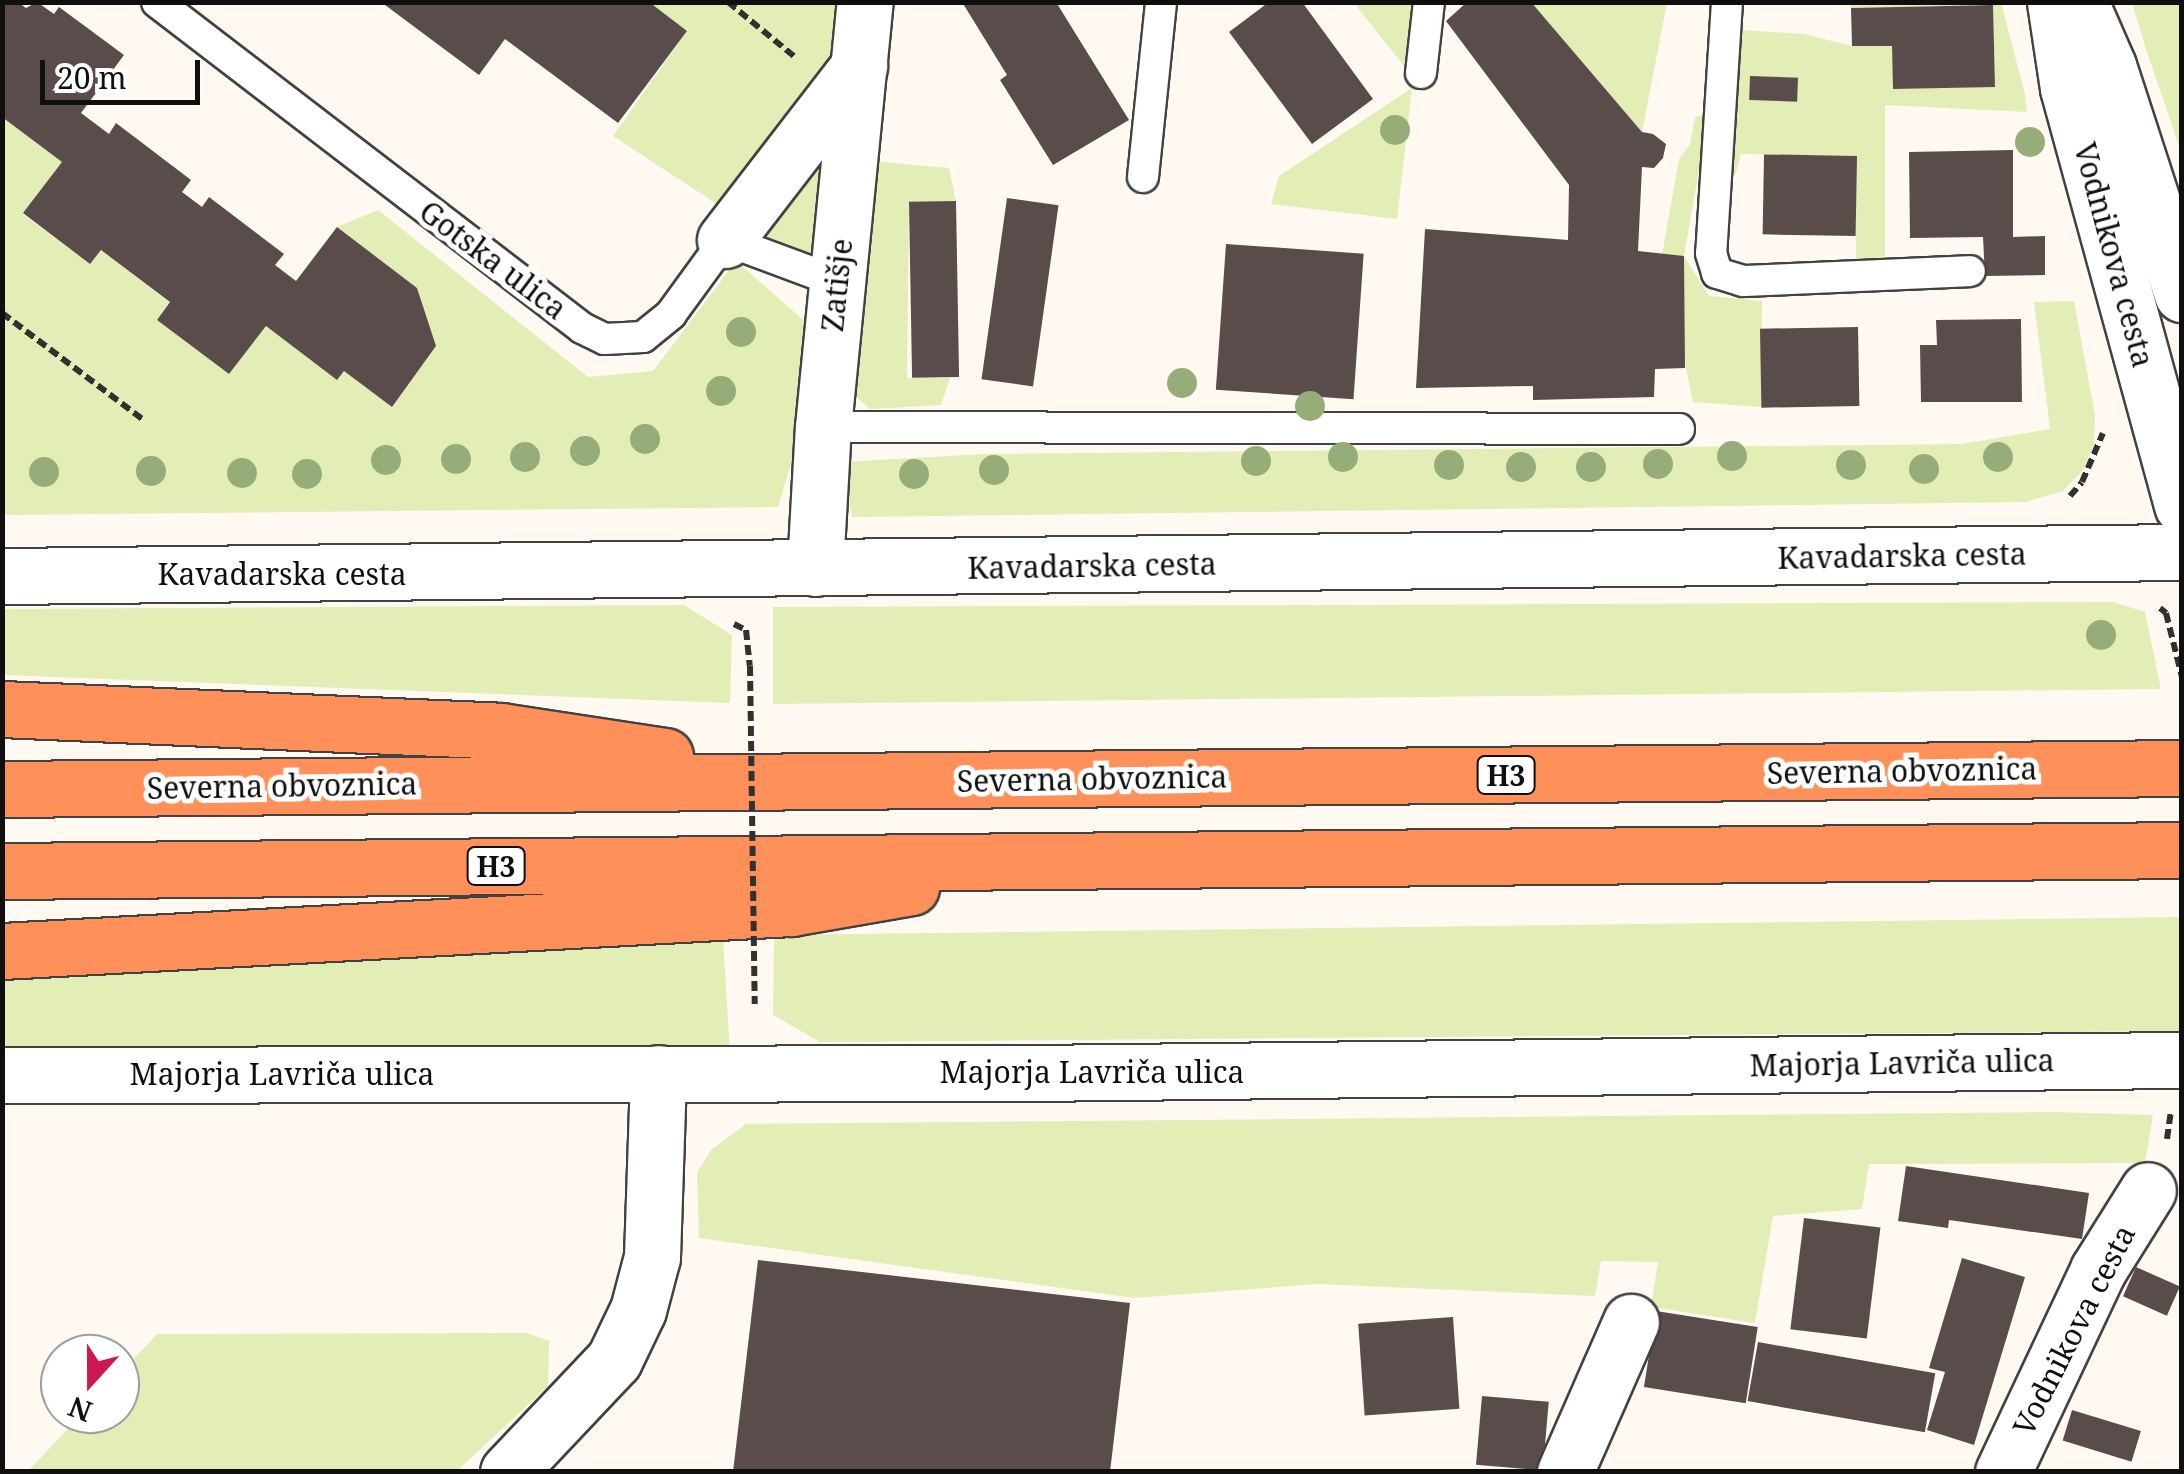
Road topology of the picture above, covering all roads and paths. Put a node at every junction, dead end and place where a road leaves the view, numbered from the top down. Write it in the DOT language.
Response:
graph roads {
  1 [pos="157,2"];
  2 [pos="728,2"];
  3 [pos="865,2"];
  4 [pos="1161,2"];
  5 [pos="1429,2"];
  6 [pos="1728,2"];
  7 [pos="2055,2"];
  8 [pos="2080,2"];
  9 [pos="1421,74"];
  10 [pos="849,79"];
  11 [pos="1143,177"];
  12 [pos="725,240"];
  13 [pos="1970,271"];
  14 [pos="838,282"];
  15 [pos="2182,294"];
  16 [pos="2,313"];
  17 [pos="145,421"];
  18 [pos="823,427"];
  19 [pos="1679,428"];
  20 [pos="2182,506"];
  21 [pos="2182,552"];
  22 [pos="815,568"];
  23 [pos="2,576"];
  24 [pos="2166,613"];
  25 [pos="730,622"];
  26 [pos="2182,676"];
  27 [pos="2,709"];
  28 [pos="2182,768"];
  29 [pos="832,781"];
  30 [pos="2,789"];
  31 [pos="2182,850"];
  32 [pos="990,861"];
  33 [pos="2,871"];
  34 [pos="2,951"];
  35 [pos="754,1004"];
  36 [pos="2182,1060"];
  37 [pos="658,1073"];
  38 [pos="2,1075"];
  39 [pos="2148,1190"];
  40 [pos="1631,1322"];
  41 [pos="508,1472"];
  42 [pos="1565,1472"];
  43 [pos="2004,1472"];
  1 -- 12 [label="lane, Gotska ulica"];
  2 -- 10 [label="path"];
  3 -- 10 [label="street, Zatišje"];
  4 -- 11 [label="lane"];
  5 -- 9 [label="lane"];
  6 -- 13 [label="lane"];
  7 -- 20 [label="street, Vodnikova cesta"];
  8 -- 15 [label="street, Vodnikova cesta"];
  10 -- 12 [label="street"];
  10 -- 14 [label="street, Zatišje"];
  12 -- 14 [label="lane"];
  14 -- 18 [label="street, Zatišje"];
  16 -- 17 [label="path"];
  18 -- 19 [label="lane"];
  18 -- 22 [label="street, Zatišje"];
  21 -- 22 [label="street, Kavadarska cesta"];
  22 -- 23 [label="street, Kavadarska cesta"];
  24 -- 26 [label="path"];
  25 -- 35 [label="path, bridge"];
  27 -- 29 [label="highway"];
  28 -- 29 [label="highway, Severna obvoznica / H3"];
  29 -- 30 [label="highway, Severna obvoznica / H3"];
  31 -- 32 [label="highway, H3"];
  32 -- 33 [label="highway, H3"];
  32 -- 34 [label="highway"];
  36 -- 37 [label="street, Majorja Lavriča ulica"];
  37 -- 38 [label="street, Majorja Lavriča ulica"];
  37 -- 41 [label="street"];
  39 -- 43 [label="street, Vodnikova cesta"];
  40 -- 42 [label="street"];
}
